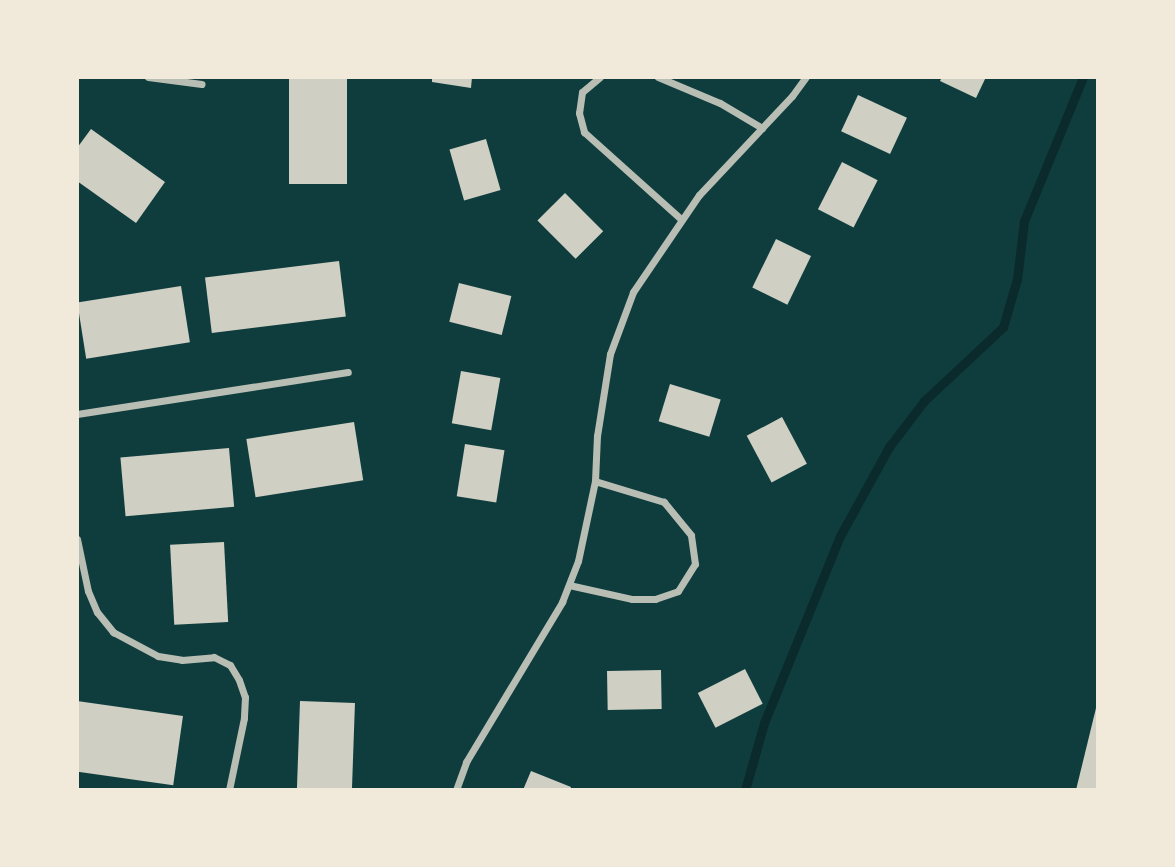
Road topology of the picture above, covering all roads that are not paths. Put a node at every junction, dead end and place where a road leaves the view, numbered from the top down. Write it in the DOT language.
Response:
graph roads {
  1 [pos="148,77"];
  2 [pos="600,77"];
  3 [pos="658,77"];
  4 [pos="806,77"];
  5 [pos="202,84"];
  6 [pos="762,128"];
  7 [pos="681,219"];
  8 [pos="348,372"];
  9 [pos="77,414"];
  10 [pos="594,481"];
  11 [pos="77,539"];
  12 [pos="569,584"];
  13 [pos="229,790"];
  14 [pos="456,790"];
  1 -- 5 [label="street"];
  2 -- 7 [label="street"];
  3 -- 6 [label="street"];
  4 -- 6 [label="street"];
  6 -- 7 [label="street"];
  7 -- 10 [label="street"];
  8 -- 9 [label="street"];
  10 -- 12 [label="street"];
  10 -- 12 [label="street"];
  11 -- 13 [label="street"];
  12 -- 14 [label="street"];
}
